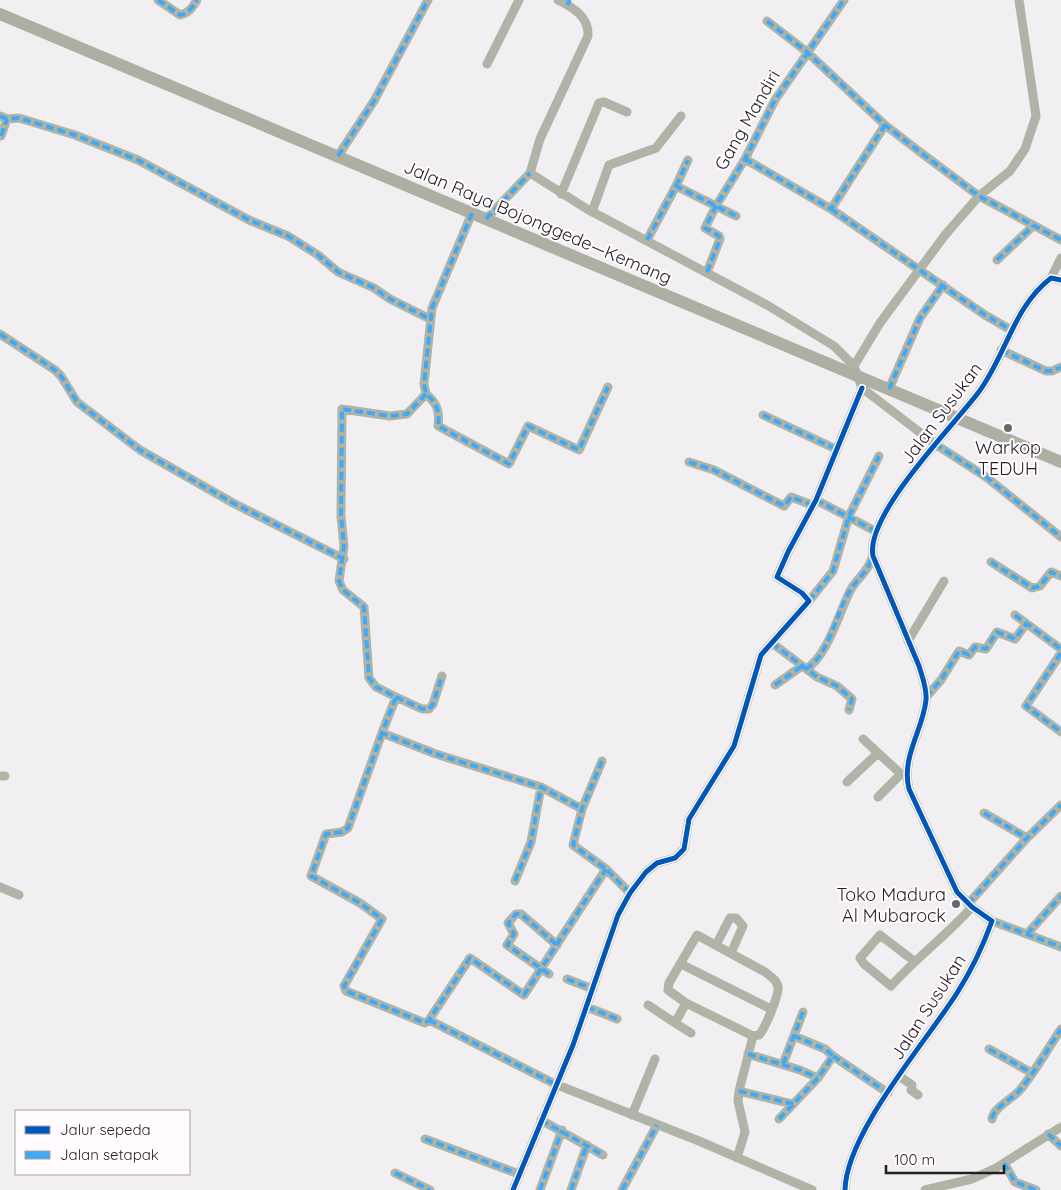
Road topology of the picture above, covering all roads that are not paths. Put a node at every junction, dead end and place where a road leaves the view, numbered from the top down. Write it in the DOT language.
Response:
graph roads {
  1 [pos="158,0"];
  2 [pos="197,0"];
  3 [pos="428,0"];
  4 [pos="519,0"];
  5 [pos="558,0"];
  6 [pos="844,0"];
  7 [pos="1018,0"];
  8 [pos="568,2"];
  9 [pos="0,14"];
  10 [pos="767,21"];
  11 [pos="807,52"];
  12 [pos="487,64"];
  13 [pos="627,112"];
  14 [pos="681,116"];
  15 [pos="3,118"];
  16 [pos="885,126"];
  17 [pos="1,136"];
  18 [pos="338,156"];
  19 [pos="745,159"];
  20 [pos="688,160"];
  21 [pos="530,173"];
  22 [pos="676,186"];
  23 [pos="561,194"];
  24 [pos="979,196"];
  25 [pos="716,206"];
  26 [pos="831,209"];
  27 [pos="592,212"];
  28 [pos="472,213"];
  29 [pos="736,216"];
  30 [pos="486,219"];
  31 [pos="1033,226"];
  32 [pos="647,240"];
  33 [pos="1061,240"];
  34 [pos="1061,258"];
  35 [pos="997,260"];
  36 [pos="919,268"];
  37 [pos="707,272"];
  38 [pos="1051,278"];
  39 [pos="1061,280"];
  40 [pos="943,285"];
  41 [pos="430,319"];
  42 [pos="1011,330"];
  43 [pos="0,334"];
  44 [pos="1001,350"];
  45 [pos="1061,367"];
  46 [pos="856,370"];
  47 [pos="608,387"];
  48 [pos="862,388"];
  49 [pos="889,389"];
  50 [pos="426,394"];
  51 [pos="763,415"];
  52 [pos="957,417"];
  53 [pos="935,444"];
  54 [pos="836,449"];
  55 [pos="879,456"];
  56 [pos="689,462"];
  57 [pos="1061,462"];
  58 [pos="814,502"];
  59 [pos="849,516"];
  60 [pos="875,531"];
  61 [pos="1061,537"];
  62 [pos="872,556"];
  63 [pos="344,559"];
  64 [pos="991,562"];
  65 [pos="1061,576"];
  66 [pos="944,581"];
  67 [pos="809,601"];
  68 [pos="1015,615"];
  69 [pos="1026,624"];
  70 [pos="908,641"];
  71 [pos="772,643"];
  72 [pos="1061,649"];
  73 [pos="1061,653"];
  74 [pos="804,668"];
  75 [pos="442,676"];
  76 [pos="775,686"];
  77 [pos="396,697"];
  78 [pos="926,698"];
  79 [pos="849,710"];
  80 [pos="1061,732"];
  81 [pos="382,733"];
  82 [pos="863,739"];
  83 [pos="878,753"];
  84 [pos="602,761"];
  85 [pos="903,774"];
  86 [pos="847,782"];
  87 [pos="541,787"];
  88 [pos="878,797"];
  89 [pos="1061,805"];
  90 [pos="582,809"];
  91 [pos="984,813"];
  92 [pos="1027,838"];
  93 [pos="606,869"];
  94 [pos="515,881"];
  95 [pos="0,887"];
  96 [pos="630,893"];
  97 [pos="19,895"];
  98 [pos="1061,896"];
  99 [pos="970,905"];
  100 [pos="992,921"];
  101 [pos="1027,934"];
  102 [pos="557,945"];
  103 [pos="716,945"];
  104 [pos="1061,947"];
  105 [pos="731,953"];
  106 [pos="914,961"];
  107 [pos="680,964"];
  108 [pos="546,972"];
  109 [pos="567,979"];
  110 [pos="593,989"];
  111 [pos="686,1003"];
  112 [pos="648,1004"];
  113 [pos="587,1007"];
  114 [pos="771,1009"];
  115 [pos="803,1012"];
  116 [pos="617,1019"];
  117 [pos="429,1020"];
  118 [pos="675,1023"];
  119 [pos="1061,1029"];
  120 [pos="691,1033"];
  121 [pos="753,1036"];
  122 [pos="794,1036"];
  123 [pos="988,1049"];
  124 [pos="748,1054"];
  125 [pos="833,1056"];
  126 [pos="655,1060"];
  127 [pos="783,1064"];
  128 [pos="1032,1073"];
  129 [pos="899,1076"];
  130 [pos="818,1078"];
  131 [pos="555,1084"];
  132 [pos="739,1091"];
  133 [pos="888,1092"];
  134 [pos="918,1095"];
  135 [pos="793,1104"];
  136 [pos="632,1115"];
  137 [pos="780,1119"];
  138 [pos="992,1119"];
  139 [pos="540,1120"];
  140 [pos="657,1125"];
  141 [pos="1061,1127"];
  142 [pos="562,1130"];
  143 [pos="1048,1134"];
  144 [pos="425,1139"];
  145 [pos="587,1145"];
  146 [pos="1061,1146"];
  147 [pos="603,1155"];
  148 [pos="737,1158"];
  149 [pos="1004,1163"];
  150 [pos="395,1173"];
  151 [pos="519,1174"];
  152 [pos="430,1190"];
  153 [pos="514,1190"];
  154 [pos="540,1190"];
  155 [pos="571,1190"];
  156 [pos="622,1190"];
  157 [pos="812,1190"];
  158 [pos="846,1190"];
  159 [pos="925,1190"];
  160 [pos="1036,1190"];
  1 -- 2 [label="street"];
  3 -- 18 [label="street"];
  4 -- 12 [label="street"];
  5 -- 8 [label="street"];
  6 -- 11 [label="street, Gang Mandiri"];
  7 -- 24 [label="street"];
  8 -- 21 [label="street"];
  9 -- 18 [label="highway, Jalan Raya Bojonggede—Kemang"];
  10 -- 11 [label="street"];
  11 -- 16 [label="street"];
  11 -- 19 [label="street, Gang Mandiri"];
  13 -- 23 [label="street"];
  14 -- 27 [label="street"];
  15 -- 17 [label="street"];
  15 -- 41 [label="street"];
  16 -- 24 [label="street"];
  16 -- 26 [label="street"];
  18 -- 28 [label="highway, Jalan Raya Bojonggede—Kemang"];
  19 -- 25 [label="street, Gang Mandiri"];
  19 -- 26 [label="street"];
  20 -- 22 [label="street"];
  21 -- 23 [label="street"];
  21 -- 30 [label="street"];
  22 -- 25 [label="street"];
  22 -- 32 [label="street"];
  23 -- 27 [label="street"];
  24 -- 31 [label="street"];
  24 -- 36 [label="street"];
  25 -- 29 [label="street"];
  25 -- 37 [label="street, Gang Mandiri"];
  26 -- 36 [label="street"];
  27 -- 32 [label="street"];
  28 -- 30 [label="highway, Jalan Raya Bojonggede—Kemang"];
  28 -- 41 [label="street"];
  30 -- 46 [label="highway, Jalan Raya Bojonggede—Kemang"];
  31 -- 33 [label="street"];
  31 -- 35 [label="street"];
  32 -- 37 [label="street"];
  34 -- 38 [label="street"];
  36 -- 40 [label="street"];
  36 -- 46 [label="street"];
  37 -- 46 [label="street"];
  38 -- 39 [label="street"];
  38 -- 42 [label="street, Jalan Susukan"];
  40 -- 42 [label="street"];
  40 -- 49 [label="street"];
  41 -- 50 [label="street"];
  42 -- 44 [label="street, Jalan Susukan"];
  43 -- 63 [label="street"];
  44 -- 45 [label="street"];
  44 -- 52 [label="street, Jalan Susukan"];
  46 -- 48 [label="street"];
  46 -- 49 [label="highway, Jalan Raya Bojonggede—Kemang"];
  47 -- 50 [label="street"];
  48 -- 53 [label="street"];
  48 -- 54 [label="street"];
  49 -- 52 [label="highway, Jalan Raya Bojonggede—Kemang"];
  50 -- 63 [label="street"];
  51 -- 54 [label="street"];
  52 -- 53 [label="street, Jalan Susukan"];
  52 -- 57 [label="highway, Jalan Raya Bojonggede—Kemang"];
  53 -- 60 [label="street, Jalan Susukan"];
  53 -- 61 [label="street"];
  54 -- 58 [label="street"];
  55 -- 59 [label="street"];
  56 -- 58 [label="street"];
  58 -- 59 [label="street"];
  58 -- 67 [label="street"];
  59 -- 60 [label="street"];
  59 -- 67 [label="street"];
  60 -- 62 [label="street, Jalan Susukan"];
  62 -- 70 [label="street, Jalan Susukan"];
  62 -- 74 [label="street"];
  63 -- 77 [label="street"];
  64 -- 65 [label="street"];
  66 -- 70 [label="street"];
  67 -- 71 [label="street"];
  68 -- 69 [label="street"];
  69 -- 72 [label="street"];
  69 -- 78 [label="street"];
  70 -- 78 [label="street, Jalan Susukan"];
  71 -- 74 [label="street"];
  71 -- 96 [label="street"];
  73 -- 80 [label="street"];
  74 -- 76 [label="street"];
  74 -- 79 [label="street"];
  75 -- 77 [label="street"];
  77 -- 81 [label="street"];
  78 -- 85 [label="street, Jalan Susukan"];
  81 -- 87 [label="street"];
  81 -- 117 [label="street"];
  82 -- 83 [label="street"];
  83 -- 85 [label="street"];
  83 -- 86 [label="street"];
  84 -- 90 [label="street"];
  85 -- 88 [label="street"];
  85 -- 99 [label="street"];
  87 -- 90 [label="street"];
  87 -- 94 [label="street"];
  89 -- 92 [label="street"];
  90 -- 93 [label="street"];
  91 -- 92 [label="street"];
  92 -- 99 [label="street"];
  93 -- 96 [label="street"];
  93 -- 102 [label="street"];
  95 -- 97 [label="street"];
  96 -- 110 [label="street"];
  98 -- 101 [label="street"];
  99 -- 100 [label="street"];
  99 -- 106 [label="street"];
  100 -- 101 [label="street"];
  100 -- 129 [label="street, Jalan Susukan"];
  101 -- 104 [label="street"];
  102 -- 108 [label="street"];
  102 -- 108 [label="street"];
  103 -- 105 [label="street"];
  103 -- 105 [label="street"];
  103 -- 107 [label="street"];
  105 -- 114 [label="street"];
  106 -- 106 [label="street"];
  107 -- 111 [label="street"];
  107 -- 114 [label="street"];
  108 -- 117 [label="street"];
  109 -- 110 [label="street"];
  110 -- 113 [label="street"];
  111 -- 118 [label="street"];
  111 -- 121 [label="street"];
  112 -- 118 [label="street"];
  113 -- 116 [label="street"];
  113 -- 131 [label="street"];
  114 -- 121 [label="street"];
  115 -- 122 [label="street"];
  117 -- 131 [label="street"];
  118 -- 120 [label="street"];
  119 -- 128 [label="street"];
  121 -- 124 [label="street"];
  122 -- 125 [label="street"];
  122 -- 127 [label="street"];
  123 -- 128 [label="street"];
  124 -- 127 [label="street"];
  124 -- 132 [label="street"];
  125 -- 130 [label="street"];
  125 -- 133 [label="street"];
  126 -- 136 [label="street"];
  127 -- 130 [label="street"];
  128 -- 138 [label="street"];
  129 -- 133 [label="street, Jalan Susukan"];
  129 -- 134 [label="street"];
  130 -- 135 [label="street"];
  131 -- 136 [label="street"];
  131 -- 139 [label="street"];
  132 -- 135 [label="street"];
  132 -- 148 [label="street"];
  133 -- 158 [label="street, Jalan Susukan"];
  135 -- 137 [label="street"];
  136 -- 140 [label="street"];
  139 -- 142 [label="street"];
  139 -- 151 [label="street"];
  140 -- 148 [label="street"];
  140 -- 156 [label="street"];
  141 -- 143 [label="street"];
  142 -- 145 [label="street"];
  142 -- 154 [label="street"];
  143 -- 146 [label="street"];
  143 -- 149 [label="street"];
  144 -- 151 [label="street"];
  145 -- 147 [label="street"];
  145 -- 155 [label="street"];
  148 -- 157 [label="street"];
  149 -- 159 [label="street"];
  149 -- 160 [label="street"];
  150 -- 152 [label="street"];
  151 -- 153 [label="street"];
}
